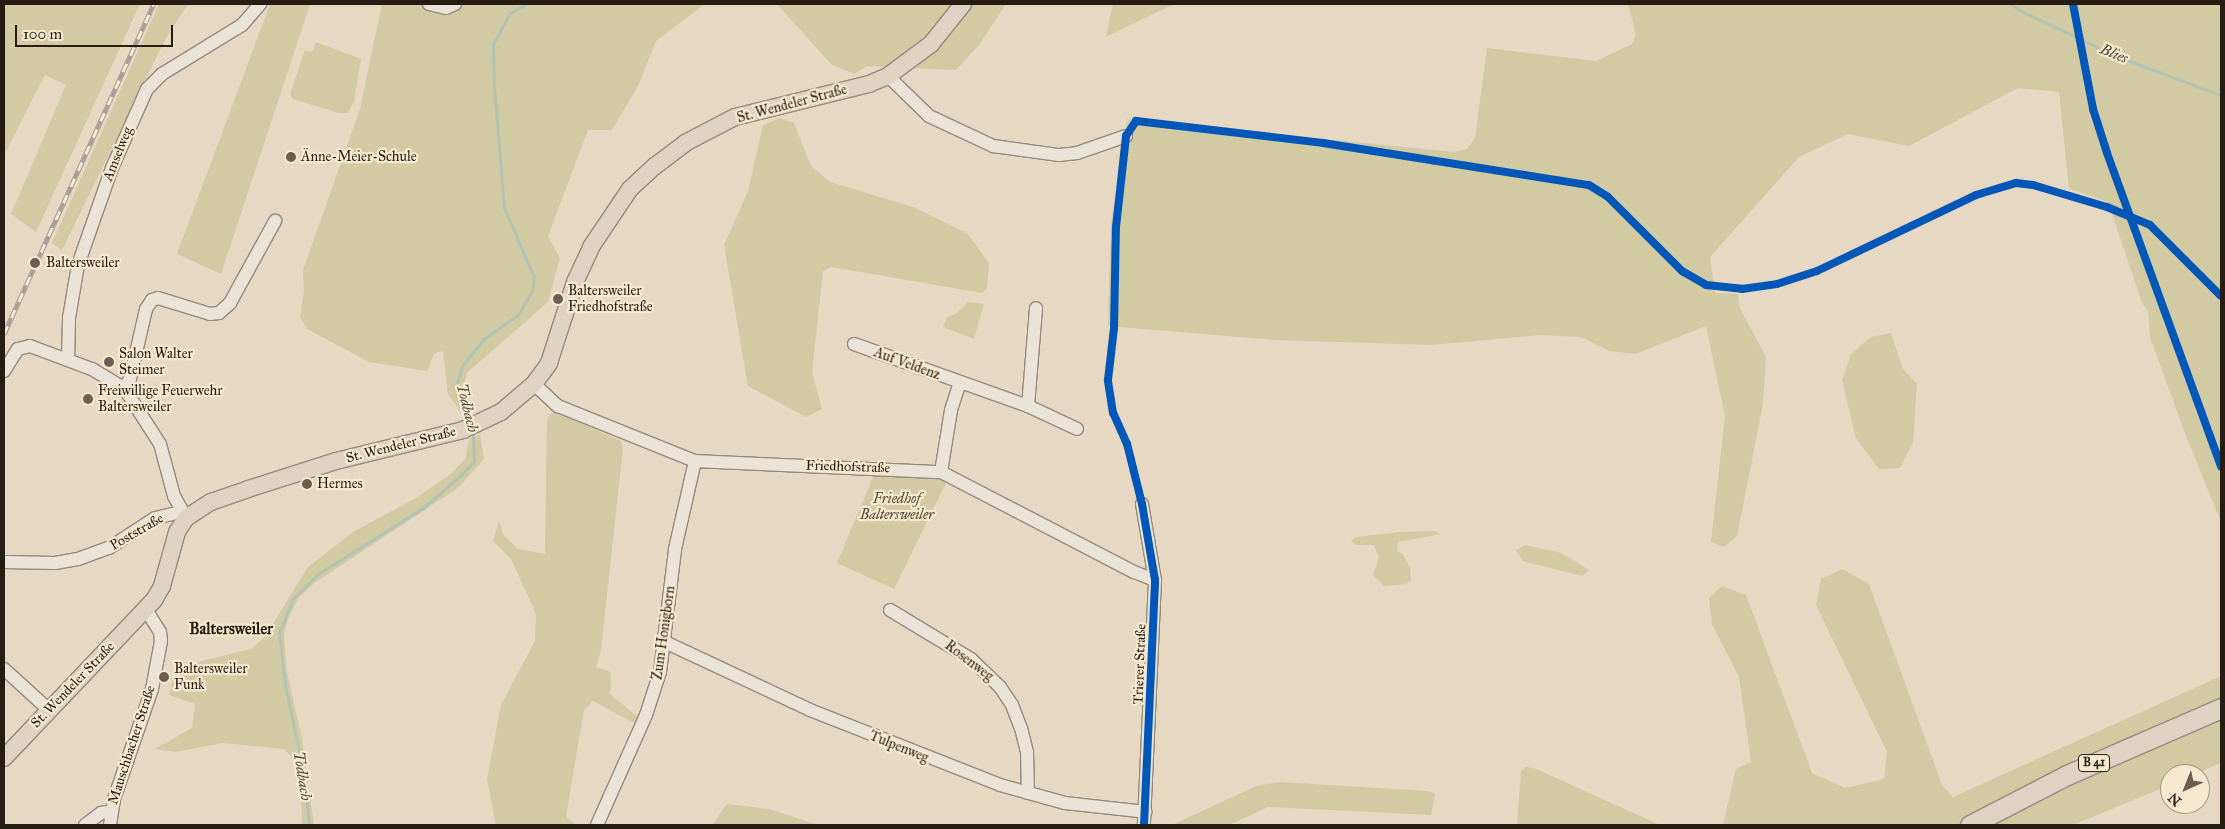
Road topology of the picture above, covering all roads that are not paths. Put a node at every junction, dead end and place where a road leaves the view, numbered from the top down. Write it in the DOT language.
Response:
graph roads {
  1 [pos="260,4"];
  2 [pos="429,4"];
  3 [pos="455,4"];
  4 [pos="963,4"];
  5 [pos="888,76"];
  6 [pos="1126,136"];
  7 [pos="275,221"];
  8 [pos="1036,308"];
  9 [pos="854,344"];
  10 [pos="68,360"];
  11 [pos="4,370"];
  12 [pos="960,383"];
  13 [pos="534,384"];
  14 [pos="124,388"];
  15 [pos="1028,406"];
  16 [pos="1077,430"];
  17 [pos="695,461"];
  18 [pos="941,472"];
  19 [pos="1142,504"];
  20 [pos="183,515"];
  21 [pos="4,562"];
  22 [pos="1155,580"];
  23 [pos="146,610"];
  24 [pos="890,610"];
  25 [pos="665,642"];
  26 [pos="4,669"];
  27 [pos="2221,708"];
  28 [pos="48,709"];
  29 [pos="4,758"];
  30 [pos="1028,794"];
  31 [pos="111,811"];
  32 [pos="1146,812"];
  33 [pos="85,825"];
  34 [pos="110,825"];
  35 [pos="596,825"];
  36 [pos="1144,825"];
  37 [pos="1970,825"];
  1 -- 10 [label="street, Amselweg"];
  2 -- 3 [label="street"];
  4 -- 5 [label="main road, St. Wendeler Straße"];
  5 -- 6 [label="street"];
  5 -- 13 [label="main road, St. Wendeler Straße"];
  7 -- 14 [label="street"];
  8 -- 15 [label="street"];
  9 -- 12 [label="street, Auf Veldenz"];
  10 -- 11 [label="street"];
  10 -- 14 [label="street"];
  12 -- 15 [label="street, Auf Veldenz"];
  12 -- 18 [label="street"];
  13 -- 17 [label="street, Friedhofstraße"];
  13 -- 20 [label="main road, St. Wendeler Straße"];
  14 -- 20 [label="street"];
  15 -- 16 [label="street, Auf Veldenz"];
  17 -- 18 [label="street, Friedhofstraße"];
  17 -- 25 [label="street, Zum Honigborn"];
  18 -- 22 [label="street, Friedhofstraße"];
  19 -- 22 [label="street, Trierer Straße"];
  20 -- 21 [label="street, Poststraße"];
  20 -- 23 [label="main road, St. Wendeler Straße"];
  22 -- 32 [label="street, Trierer Straße"];
  23 -- 28 [label="main road, St. Wendeler Straße"];
  23 -- 31 [label="street, Mauschbacher Straße"];
  24 -- 30 [label="street, Rosenweg"];
  25 -- 30 [label="street, Tulpenweg"];
  25 -- 35 [label="street, Zum Honigborn"];
  26 -- 28 [label="street"];
  27 -- 37 [label="highway, B 41"];
  28 -- 29 [label="main road, St. Wendeler Straße"];
  30 -- 32 [label="street, Tulpenweg"];
  31 -- 33 [label="street"];
  31 -- 34 [label="street, Mauschbacher Straße"];
  32 -- 36 [label="street, Trierer Straße"];
}
